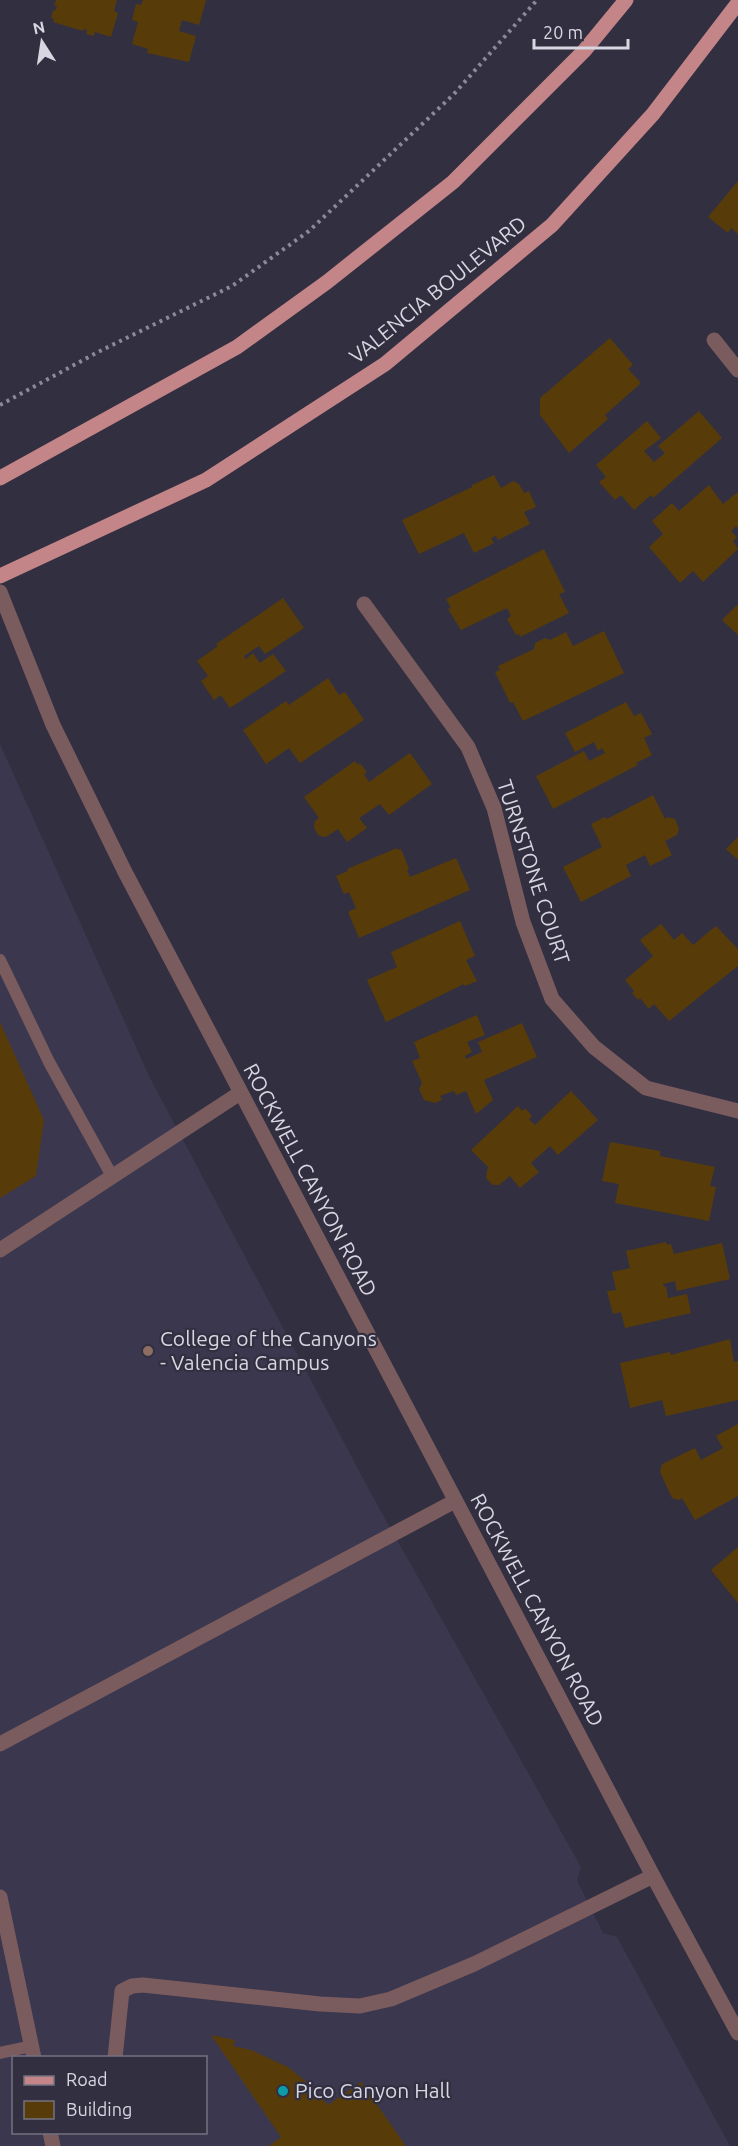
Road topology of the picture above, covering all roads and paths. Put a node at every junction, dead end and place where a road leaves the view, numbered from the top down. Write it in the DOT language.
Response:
graph roads {
  1 [pos="537,0"];
  2 [pos="626,0"];
  3 [pos="738,3"];
  4 [pos="714,340"];
  5 [pos="738,370"];
  6 [pos="0,405"];
  7 [pos="0,478"];
  8 [pos="0,576"];
  9 [pos="0,592"];
  10 [pos="364,604"];
  11 [pos="0,960"];
  12 [pos="240,1093"];
  13 [pos="738,1111"];
  14 [pos="112,1176"];
  15 [pos="0,1250"];
  16 [pos="455,1501"];
  17 [pos="0,1744"];
  18 [pos="653,1876"];
  19 [pos="0,1897"];
  20 [pos="738,2033"];
  21 [pos="0,2052"];
  22 [pos="33,2052"];
  23 [pos="115,2056"];
  1 -- 6 [label="path"];
  2 -- 7 [label="main road"];
  3 -- 8 [label="main road, VALENCIA BOULEVARD"];
  4 -- 5 [label="street"];
  9 -- 12 [label="street, ROCKWELL CANYON ROAD"];
  10 -- 13 [label="street, TURNSTONE COURT"];
  11 -- 14 [label="lane"];
  12 -- 14 [label="street"];
  12 -- 16 [label="street, ROCKWELL CANYON ROAD"];
  14 -- 15 [label="street"];
  16 -- 17 [label="street"];
  16 -- 18 [label="street, ROCKWELL CANYON ROAD"];
  18 -- 20 [label="street, ROCKWELL CANYON ROAD"];
  18 -- 23 [label="street"];
  19 -- 22 [label="street"];
  21 -- 22 [label="lane"];
}
